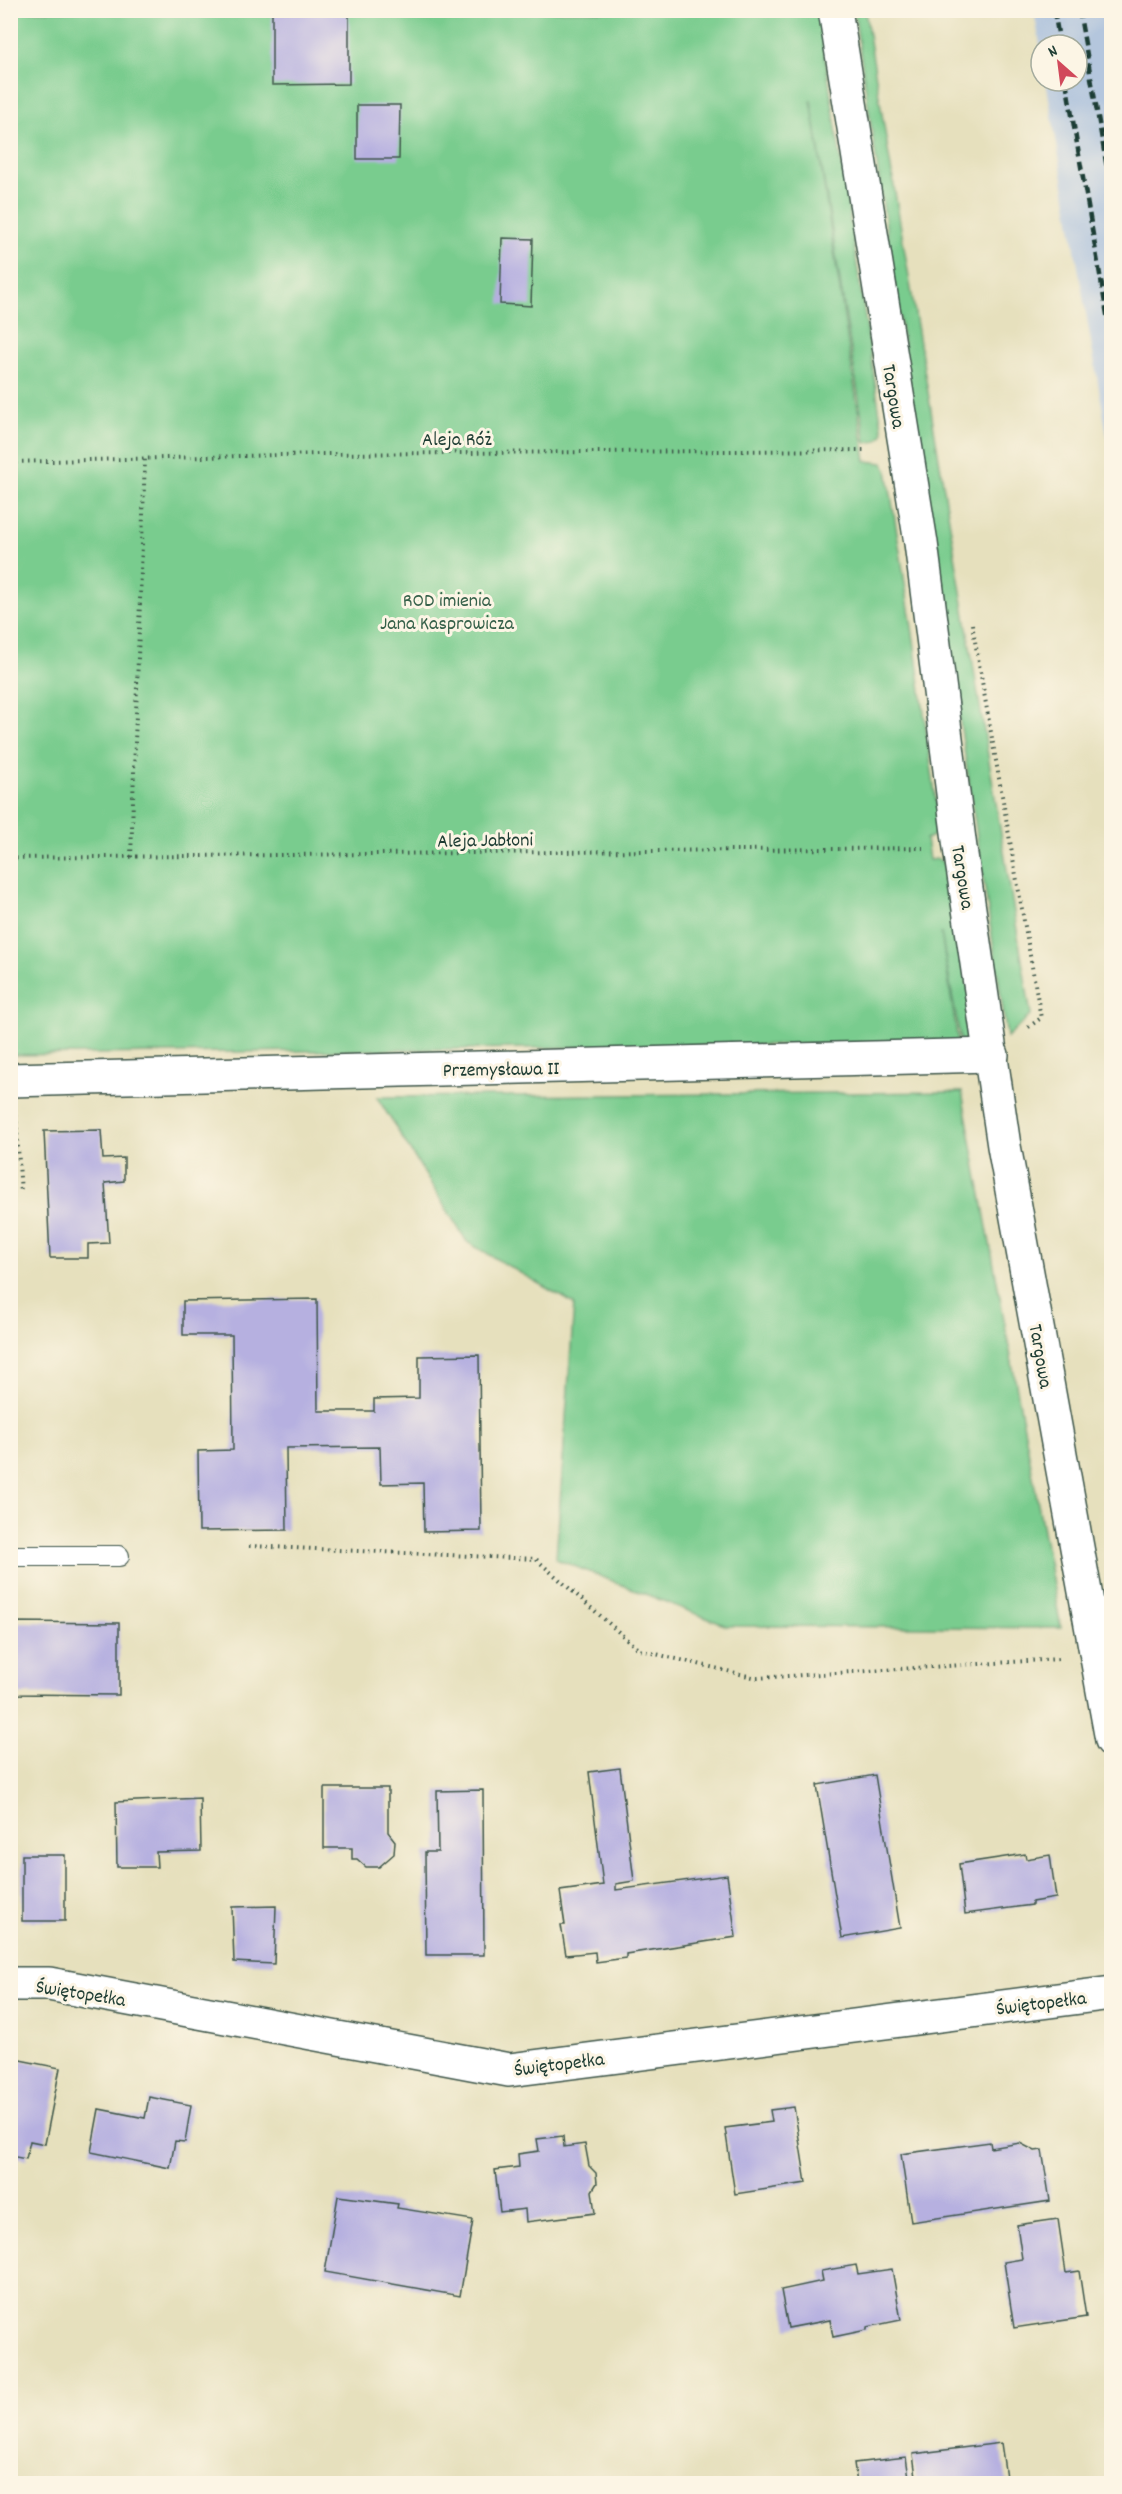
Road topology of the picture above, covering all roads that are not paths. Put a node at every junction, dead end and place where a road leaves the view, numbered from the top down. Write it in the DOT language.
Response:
graph roads {
  1 [pos="835,10"];
  2 [pos="992,1055"];
  3 [pos="16,1080"];
  4 [pos="10,1556"];
  5 [pos="119,1556"];
  6 [pos="1112,1740"];
  7 [pos="10,1984"];
  8 [pos="1112,1993"];
  1 -- 2 [label="street, Targowa"];
  2 -- 3 [label="street, Przemysława II"];
  2 -- 6 [label="street, Targowa"];
  4 -- 5 [label="lane"];
  7 -- 8 [label="street, Świętopełka"];
}
